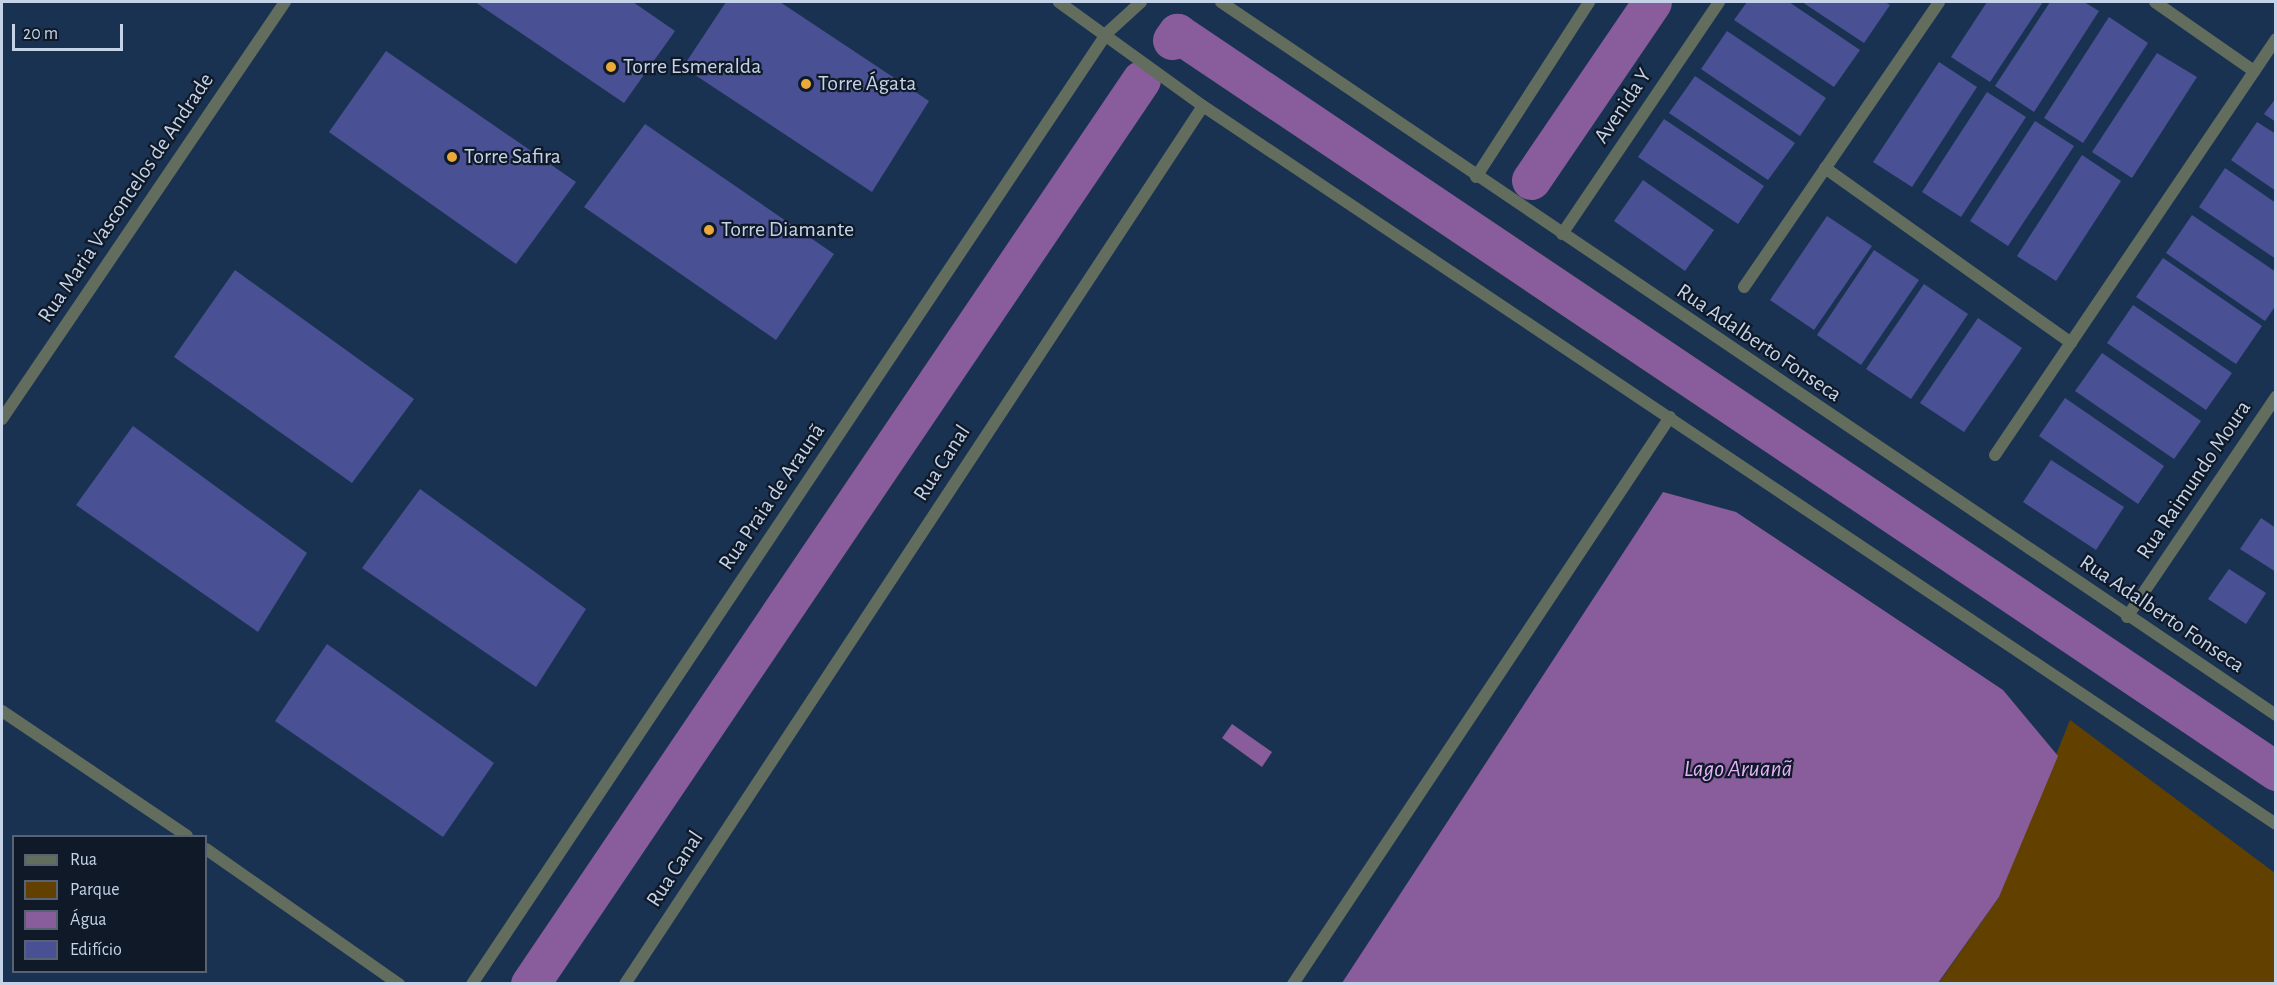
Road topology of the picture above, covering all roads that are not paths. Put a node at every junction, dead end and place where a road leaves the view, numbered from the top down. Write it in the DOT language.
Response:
graph roads {
  1 [pos="285,2"];
  2 [pos="1059,2"];
  3 [pos="1141,2"];
  4 [pos="1221,2"];
  5 [pos="1589,2"];
  6 [pos="1719,2"];
  7 [pos="1939,2"];
  8 [pos="2155,2"];
  9 [pos="1107,33"];
  10 [pos="2276,39"];
  11 [pos="2254,71"];
  12 [pos="1203,106"];
  13 [pos="1825,168"];
  14 [pos="1476,177"];
  15 [pos="1562,234"];
  16 [pos="1744,287"];
  17 [pos="2071,343"];
  18 [pos="2276,397"];
  19 [pos="1670,417"];
  20 [pos="2,419"];
  21 [pos="1995,455"];
  22 [pos="2127,617"];
  23 [pos="2,711"];
  24 [pos="2276,715"];
  25 [pos="2276,824"];
  26 [pos="184,835"];
  27 [pos="207,850"];
  28 [pos="399,984"];
  29 [pos="472,984"];
  30 [pos="624,984"];
  31 [pos="1293,984"];
  1 -- 20 [label="street, Rua Maria Vasconcelos de Andrade"];
  2 -- 9 [label="street"];
  3 -- 9 [label="street"];
  4 -- 14 [label="street, Rua Adalberto Fonseca"];
  5 -- 14 [label="street"];
  6 -- 15 [label="street, Avenida Y"];
  7 -- 13 [label="street"];
  8 -- 11 [label="street"];
  9 -- 12 [label="street"];
  9 -- 29 [label="street, Rua Praia de Araunã"];
  10 -- 11 [label="street"];
  11 -- 17 [label="street"];
  12 -- 19 [label="street"];
  12 -- 30 [label="street, Rua Canal"];
  13 -- 16 [label="street"];
  13 -- 17 [label="street"];
  14 -- 15 [label="street, Rua Adalberto Fonseca"];
  15 -- 22 [label="street, Rua Adalberto Fonseca"];
  17 -- 21 [label="street"];
  18 -- 22 [label="street, Rua Raimundo Moura"];
  19 -- 25 [label="street"];
  19 -- 31 [label="street"];
  22 -- 24 [label="street, Rua Adalberto Fonseca"];
  23 -- 26 [label="street"];
  27 -- 28 [label="street"];
}
